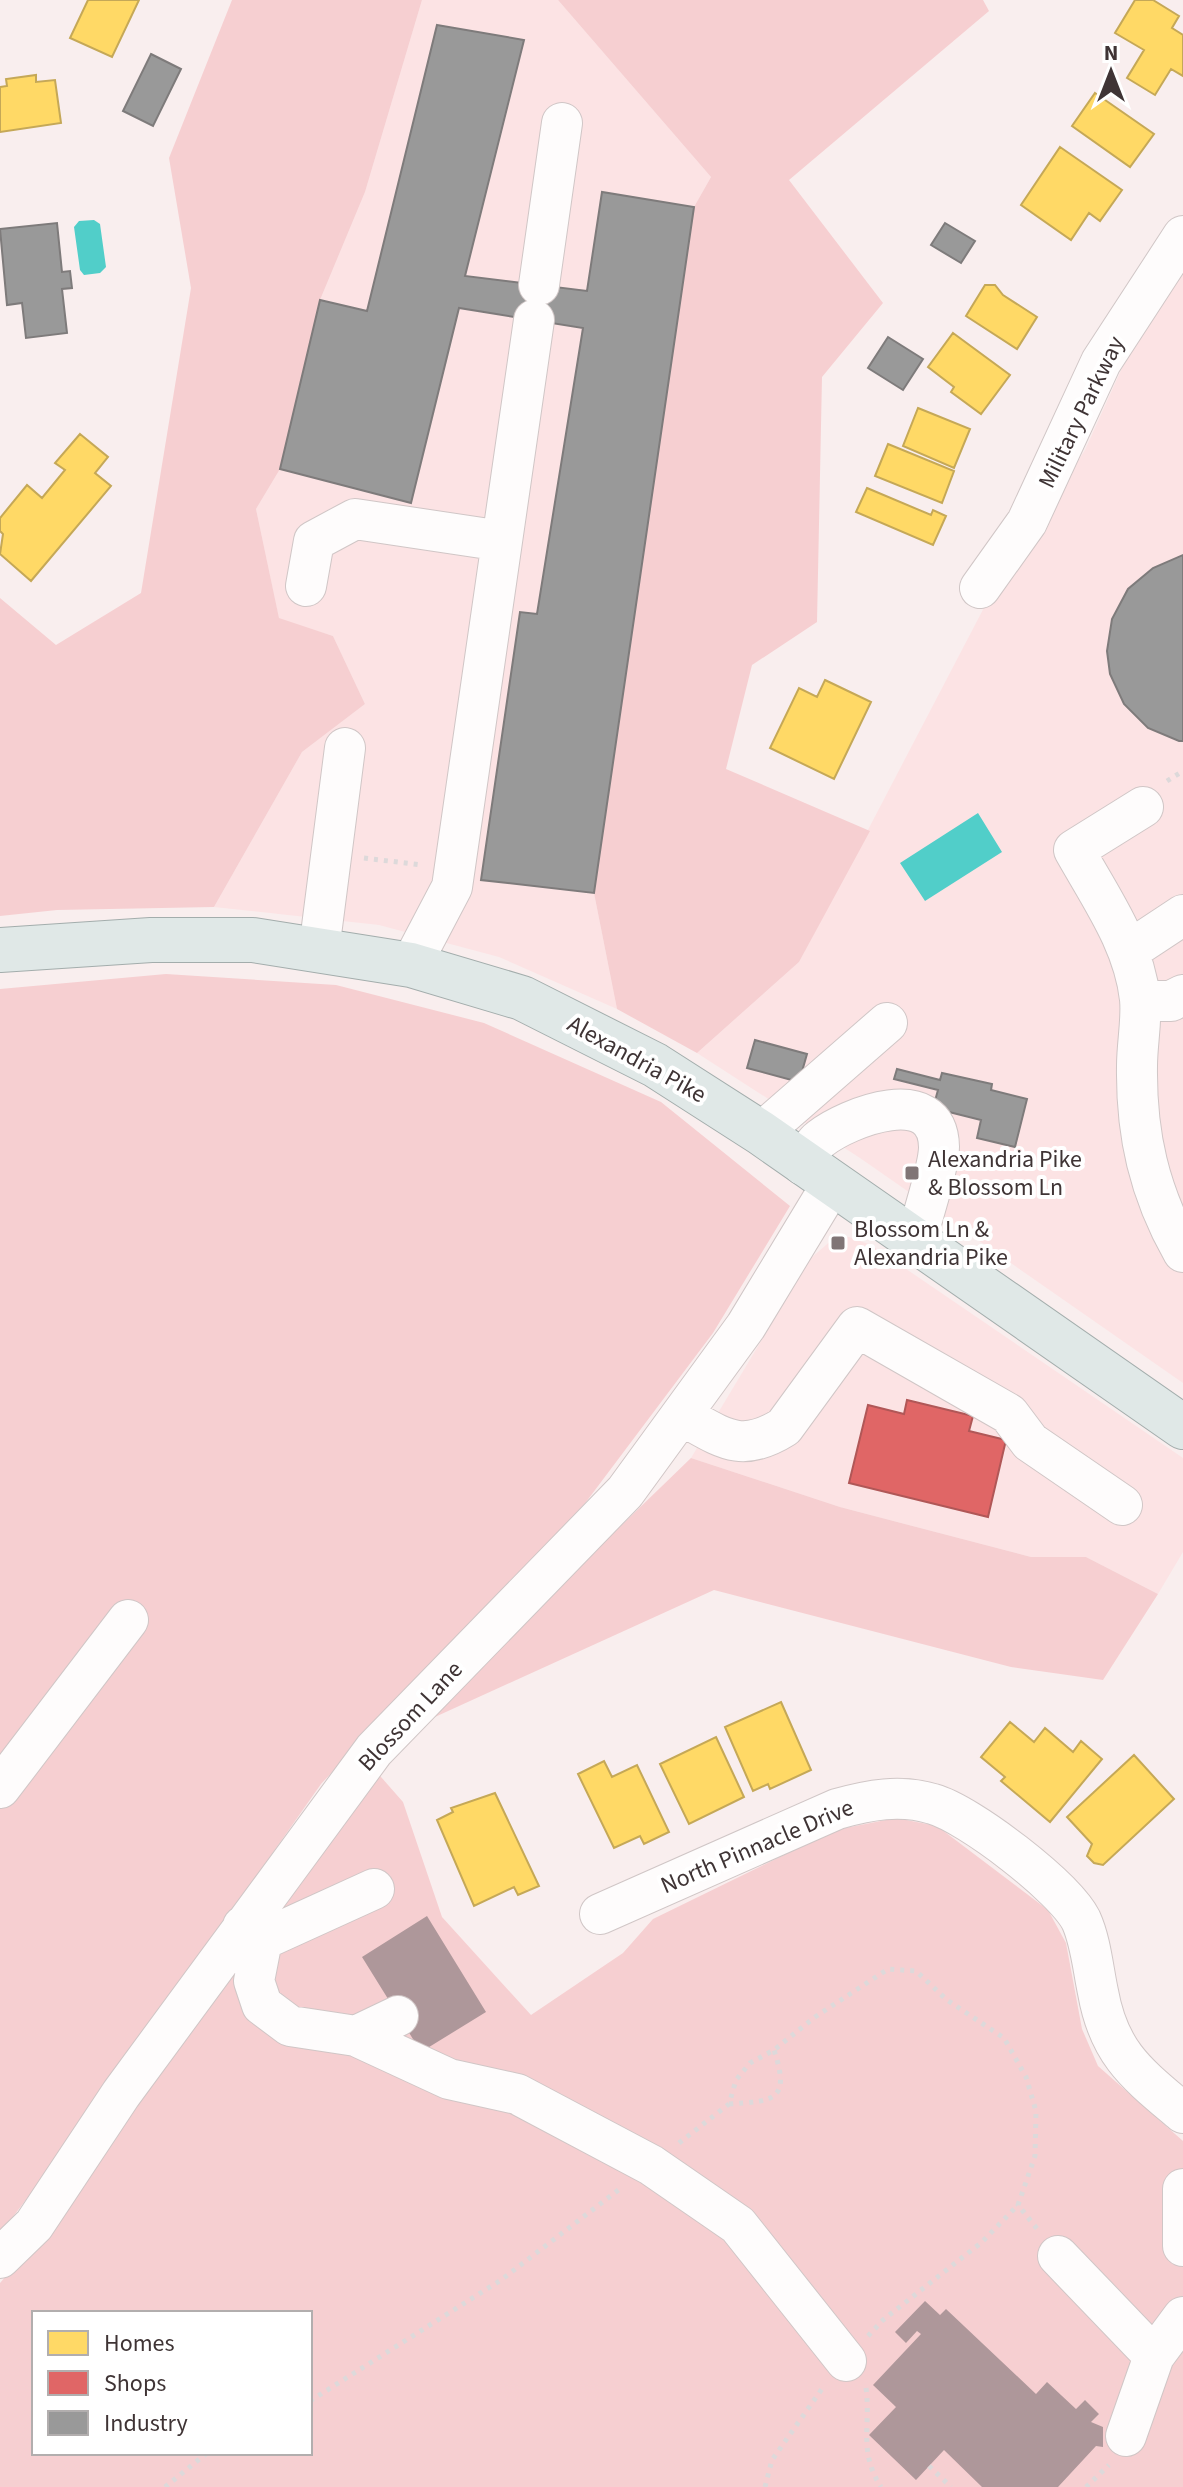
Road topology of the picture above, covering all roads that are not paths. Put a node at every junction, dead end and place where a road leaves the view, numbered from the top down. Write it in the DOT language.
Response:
graph roads {
  1 [pos="562,123"];
  2 [pos="1183,236"];
  3 [pos="502,541"];
  4 [pos="306,586"];
  5 [pos="980,588"];
  6 [pos="345,748"];
  7 [pos="1143,807"];
  8 [pos="1183,915"];
  9 [pos="0,950"];
  10 [pos="319,950"];
  11 [pos="1130,950"];
  12 [pos="411,965"];
  13 [pos="1183,995"];
  14 [pos="1141,1001"];
  15 [pos="887,1023"];
  16 [pos="761,1133"];
  17 [pos="818,1175"];
  18 [pos="916,1243"];
  19 [pos="1183,1252"];
  20 [pos="683,1416"];
  21 [pos="1183,1427"];
  22 [pos="1122,1505"];
  23 [pos="128,1620"];
  24 [pos="0,1788"];
  25 [pos="374,1889"];
  26 [pos="600,1914"];
  27 [pos="252,1933"];
  28 [pos="398,2016"];
  29 [pos="356,2036"];
  30 [pos="1183,2113"];
  31 [pos="1183,2189"];
  32 [pos="1183,2246"];
  33 [pos="1058,2256"];
  34 [pos="0,2258"];
  35 [pos="1183,2317"];
  36 [pos="1154,2356"];
  37 [pos="846,2361"];
  38 [pos="1126,2436"];
  1 -- 3 [label="street"];
  2 -- 5 [label="street, Military Parkway"];
  3 -- 4 [label="street"];
  3 -- 12 [label="street"];
  6 -- 10 [label="street"];
  7 -- 11 [label="street"];
  8 -- 11 [label="street"];
  9 -- 10 [label="main road, Alexandria Pike"];
  10 -- 12 [label="main road, Alexandria Pike"];
  11 -- 14 [label="street"];
  12 -- 16 [label="main road, Alexandria Pike"];
  13 -- 14 [label="street"];
  14 -- 19 [label="street"];
  15 -- 16 [label="street"];
  16 -- 17 [label="main road, Alexandria Pike"];
  17 -- 18 [label="main road, Alexandria Pike"];
  17 -- 18 [label="street, Blossom Lane"];
  17 -- 20 [label="street, Blossom Lane"];
  18 -- 21 [label="main road, Alexandria Pike"];
  20 -- 22 [label="street"];
  20 -- 27 [label="street, Blossom Lane"];
  23 -- 24 [label="street"];
  25 -- 27 [label="street"];
  26 -- 30 [label="street, North Pinnacle Drive"];
  27 -- 29 [label="street"];
  27 -- 34 [label="street, Blossom Lane"];
  28 -- 29 [label="street"];
  29 -- 37 [label="street"];
  31 -- 32 [label="street"];
  33 -- 36 [label="street"];
  35 -- 36 [label="street"];
  36 -- 38 [label="street"];
}
